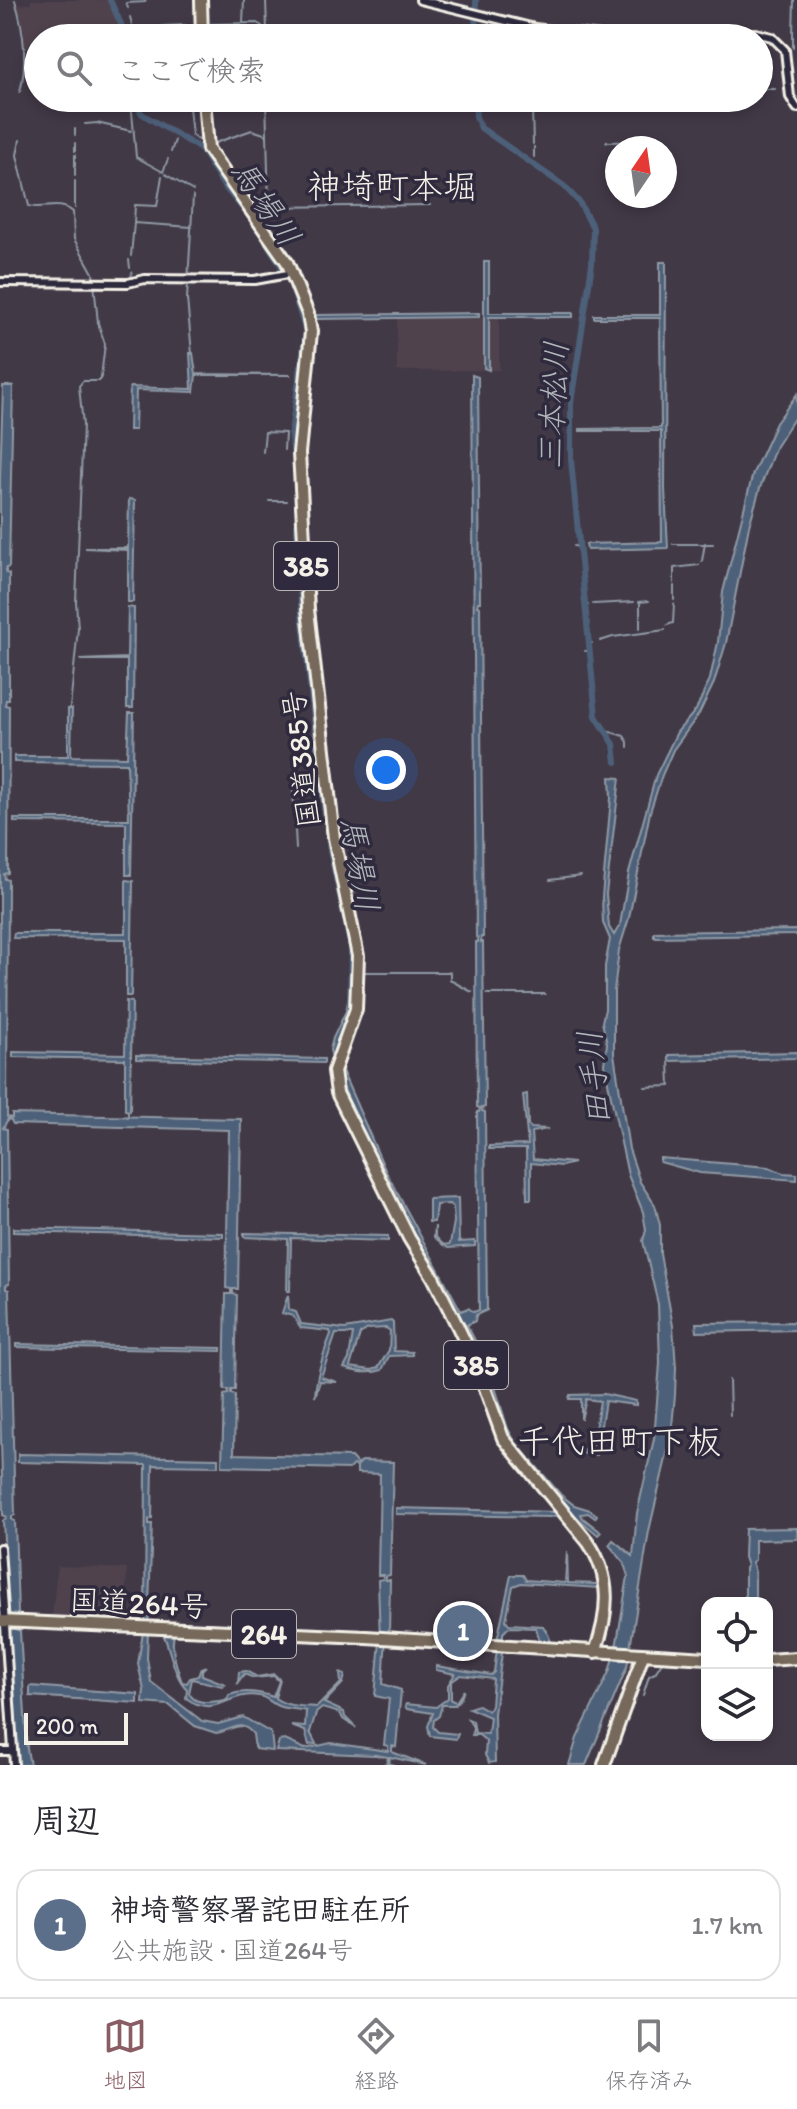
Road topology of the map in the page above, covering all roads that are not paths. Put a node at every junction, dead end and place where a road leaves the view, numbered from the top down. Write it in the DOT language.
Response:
graph roads {
  1 [pos="201,0"];
  2 [pos="420,0"];
  3 [pos="202,24"];
  4 [pos="522,24"];
  5 [pos="773,38"];
  6 [pos="797,108"];
  7 [pos="205,112"];
  8 [pos="292,274"];
  9 [pos="0,283"];
  10 [pos="0,1548"];
  11 [pos="7,1620"];
  12 [pos="599,1652"];
  13 [pos="640,1655"];
  14 [pos="701,1658"];
  15 [pos="797,1658"];
  16 [pos="773,1660"];
  17 [pos="0,1751"];
  18 [pos="13,1751"];
  19 [pos="14,1765"];
  20 [pos="604,1765"];
  1 -- 3 [label="highway"];
  2 -- 4 [label="street"];
  5 -- 6 [label="street"];
  7 -- 8 [label="highway, 国道385号 / 385"];
  8 -- 9 [label="street"];
  8 -- 12 [label="highway, 国道385号 / 385"];
  10 -- 11 [label="street"];
  11 -- 12 [label="highway, 国道264号 / 264"];
  11 -- 18 [label="street"];
  12 -- 13 [label="highway, 国道264号 / 264"];
  13 -- 14 [label="highway, 国道264号 / 264"];
  13 -- 20 [label="highway"];
  15 -- 16 [label="highway"];
  17 -- 18 [label="street"];
  18 -- 19 [label="street"];
}
